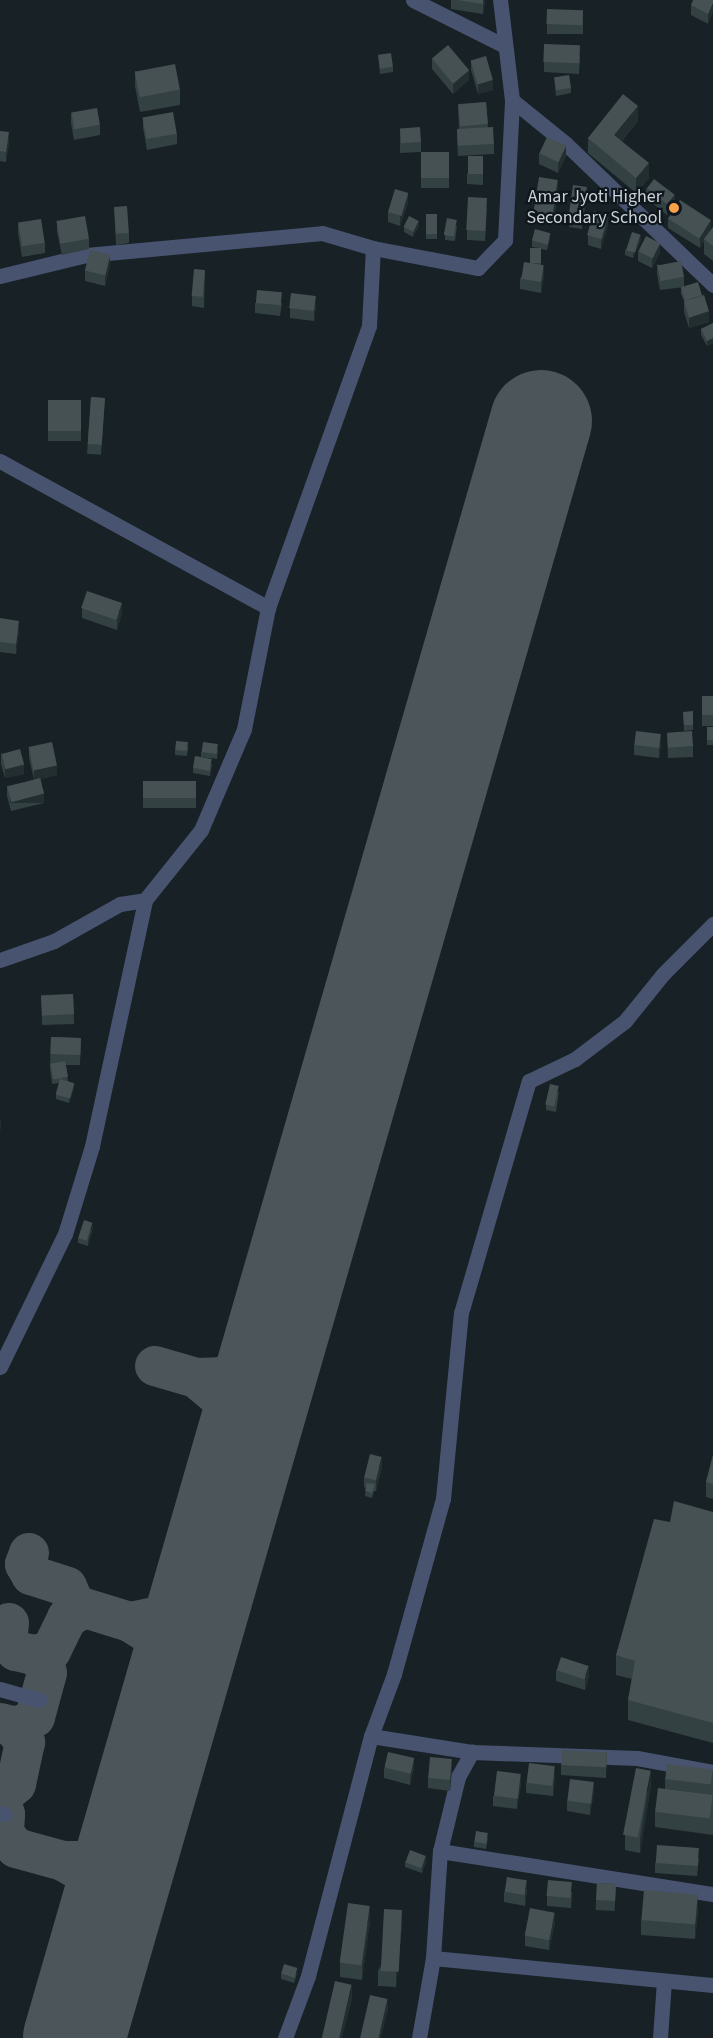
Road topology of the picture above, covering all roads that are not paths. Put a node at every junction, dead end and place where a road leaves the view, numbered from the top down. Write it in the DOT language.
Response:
graph roads {
  1 [pos="413,0"];
  2 [pos="500,0"];
  3 [pos="505,46"];
  4 [pos="512,100"];
  5 [pos="373,248"];
  6 [pos="0,276"];
  7 [pos="713,285"];
  8 [pos="0,461"];
  9 [pos="268,608"];
  10 [pos="145,900"];
  11 [pos="713,924"];
  12 [pos="0,960"];
  13 [pos="0,1367"];
  14 [pos="0,1689"];
  15 [pos="39,1700"];
  16 [pos="371,1736"];
  17 [pos="472,1752"];
  18 [pos="713,1772"];
  19 [pos="440,1851"];
  20 [pos="713,1894"];
  21 [pos="433,1958"];
  22 [pos="664,1981"];
  23 [pos="713,1985"];
  24 [pos="285,2038"];
  25 [pos="420,2038"];
  26 [pos="660,2038"];
  1 -- 3 [label="street"];
  2 -- 3 [label="street"];
  3 -- 4 [label="street"];
  4 -- 5 [label="street"];
  4 -- 7 [label="street"];
  5 -- 6 [label="street"];
  5 -- 9 [label="street"];
  8 -- 9 [label="street"];
  9 -- 10 [label="street"];
  10 -- 12 [label="street"];
  10 -- 13 [label="street"];
  11 -- 16 [label="street"];
  14 -- 15 [label="street"];
  16 -- 17 [label="street"];
  16 -- 24 [label="street"];
  17 -- 18 [label="street"];
  17 -- 19 [label="street"];
  19 -- 20 [label="street"];
  19 -- 21 [label="street"];
  21 -- 22 [label="street"];
  21 -- 25 [label="street"];
  22 -- 23 [label="street"];
  22 -- 26 [label="street"];
}
